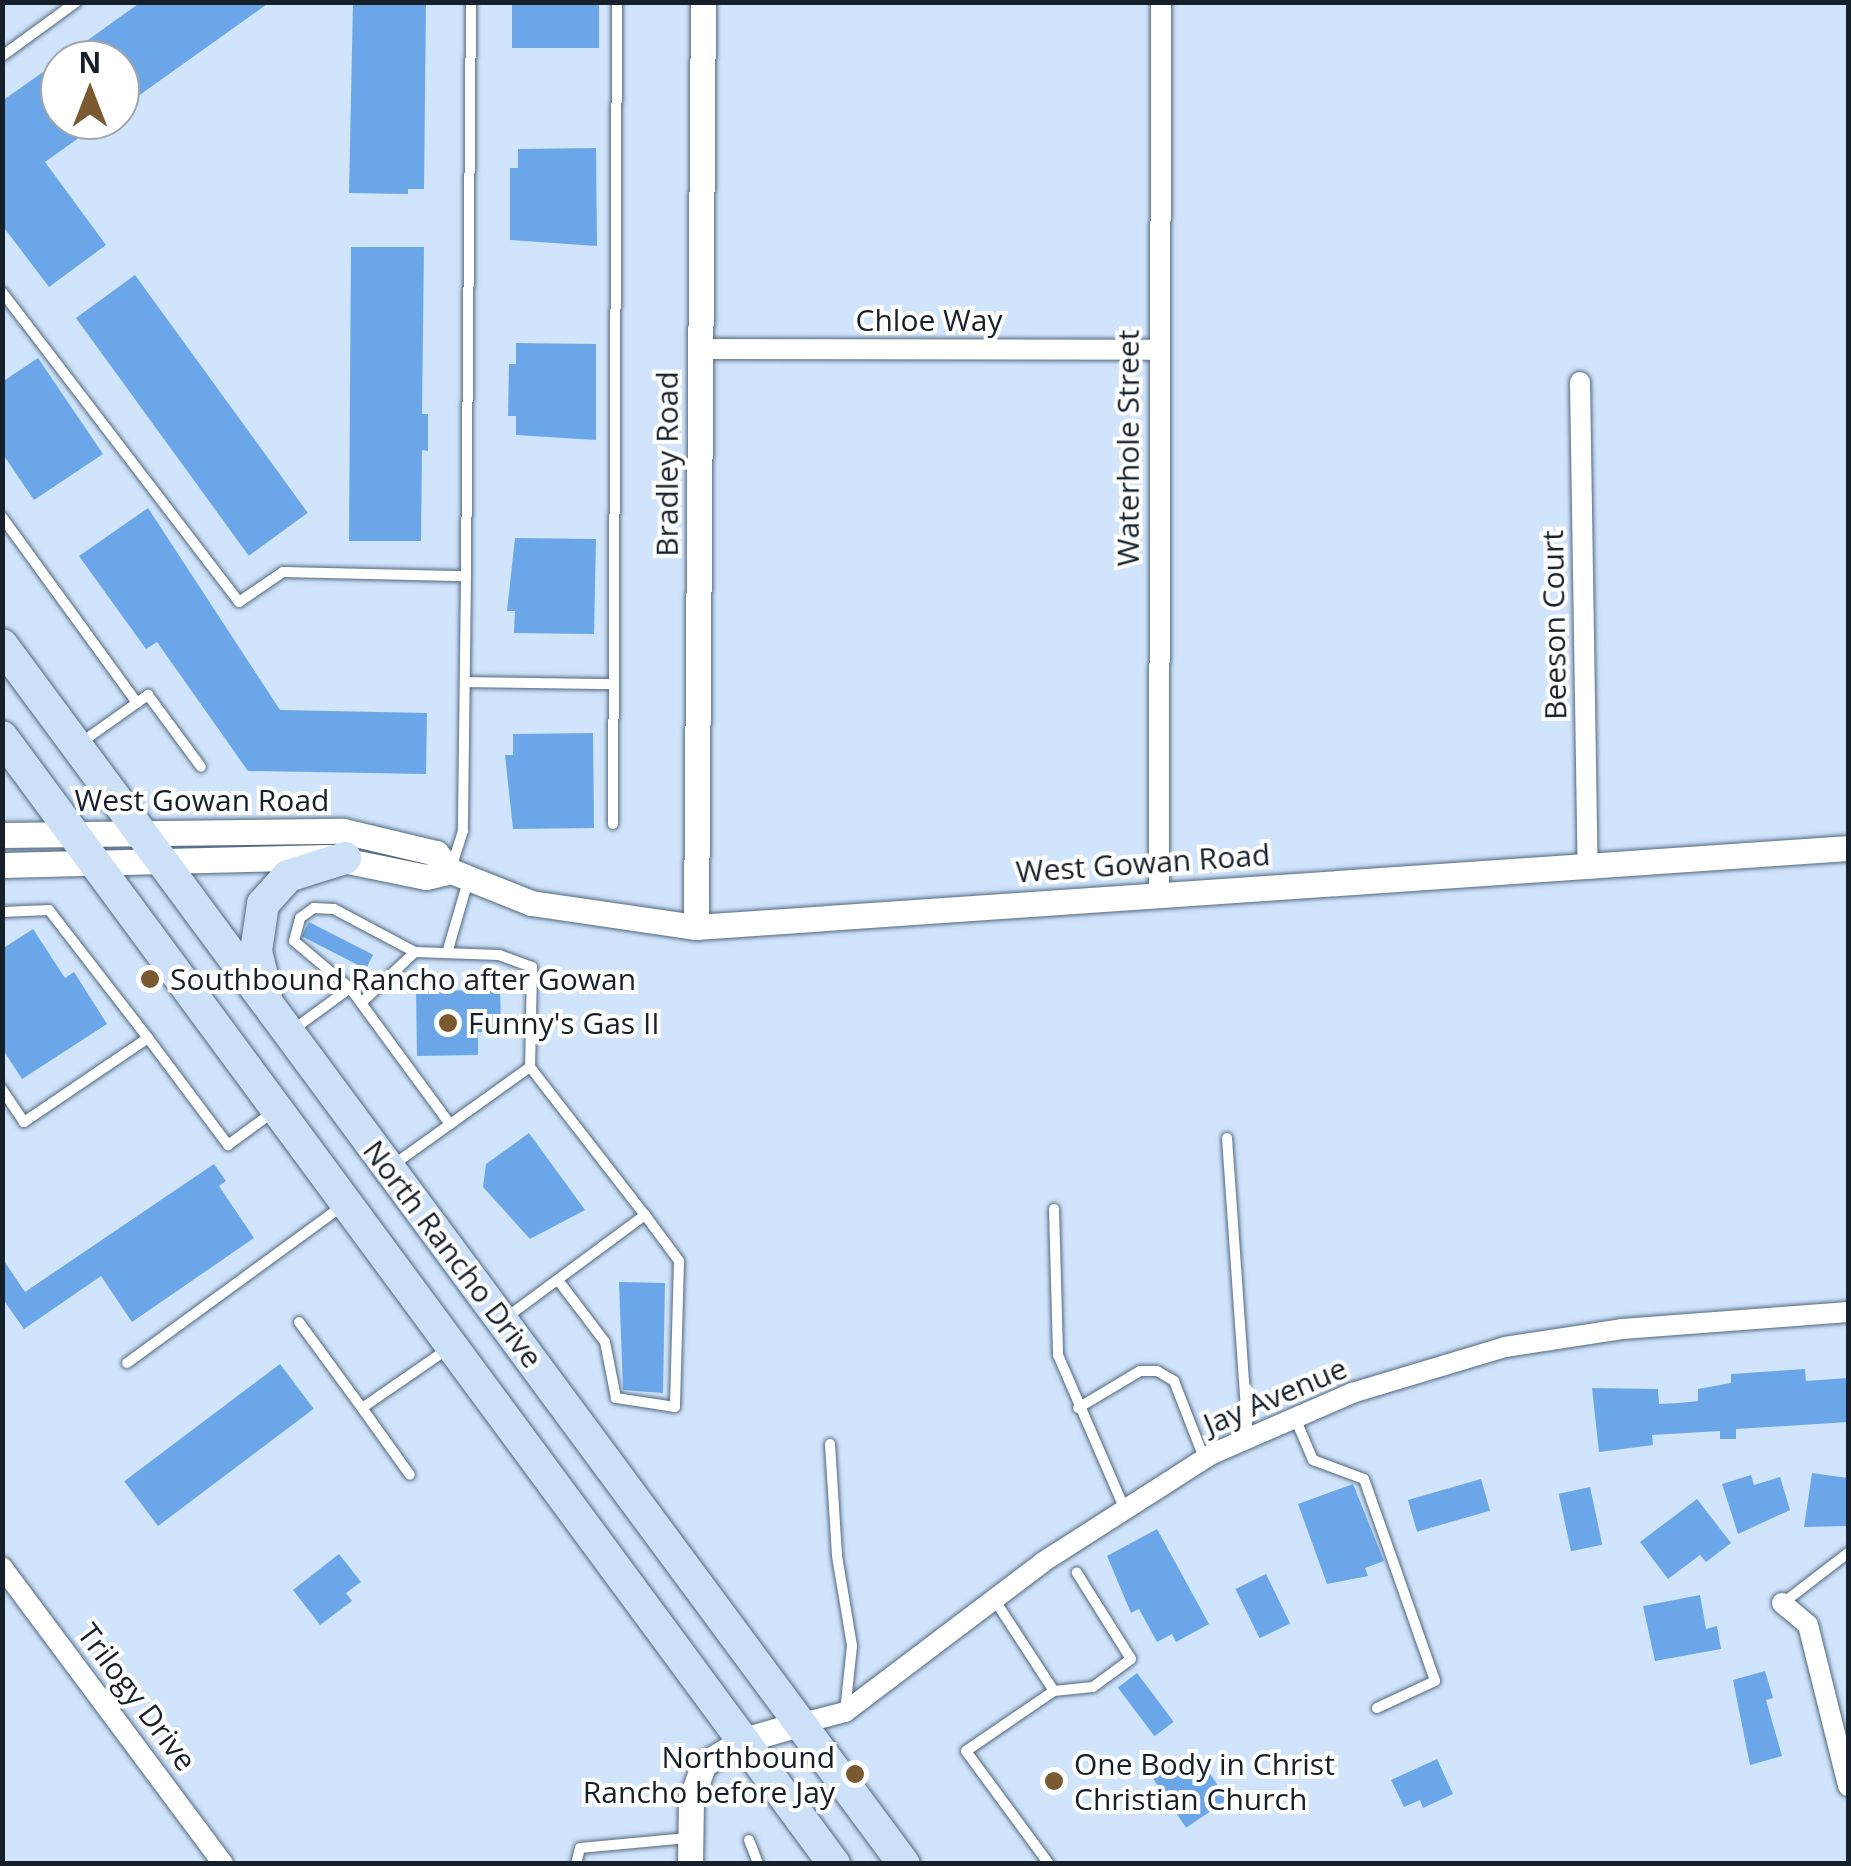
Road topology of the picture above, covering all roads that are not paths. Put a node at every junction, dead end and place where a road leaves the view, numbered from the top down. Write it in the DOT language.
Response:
graph roads {
  1 [pos="76,2"];
  2 [pos="471,2"];
  3 [pos="617,2"];
  4 [pos="703,2"];
  5 [pos="1161,2"];
  6 [pos="2,56"];
  7 [pos="2,292"];
  8 [pos="700,349"];
  9 [pos="1158,350"];
  10 [pos="1580,382"];
  11 [pos="2,518"];
  12 [pos="466,576"];
  13 [pos="2,645"];
  14 [pos="465,682"];
  15 [pos="614,684"];
  16 [pos="137,702"];
  17 [pos="2,737"];
  18 [pos="76,746"];
  19 [pos="201,767"];
  20 [pos="613,824"];
  21 [pos="135,831"];
  22 [pos="74,833"];
  23 [pos="2,836"];
  24 [pos="1848,848"];
  25 [pos="345,858"];
  26 [pos="95,861"];
  27 [pos="158,861"];
  28 [pos="2,866"];
  29 [pos="1588,866"];
  30 [pos="460,874"];
  31 [pos="1159,894"];
  32 [pos="2,912"];
  33 [pos="696,926"];
  34 [pos="416,952"];
  35 [pos="447,953"];
  36 [pos="350,988"];
  37 [pos="361,1003"];
  38 [pos="269,1006"];
  39 [pos="290,1032"];
  40 [pos="148,1038"];
  41 [pos="530,1067"];
  42 [pos="2,1089"];
  43 [pos="278,1109"];
  44 [pos="450,1124"];
  45 [pos="1227,1138"];
  46 [pos="388,1168"];
  47 [pos="348,1203"];
  48 [pos="1054,1209"];
  49 [pos="645,1215"];
  50 [pos="558,1280"];
  51 [pos="1848,1312"];
  52 [pos="502,1320"];
  53 [pos="299,1322"];
  54 [pos="452,1346"];
  55 [pos="127,1363"];
  56 [pos="362,1408"];
  57 [pos="1078,1408"];
  58 [pos="1295,1418"];
  59 [pos="1248,1439"];
  60 [pos="830,1444"];
  61 [pos="1204,1459"];
  62 [pos="410,1475"];
  63 [pos="1125,1510"];
  64 [pos="1848,1553"];
  65 [pos="2,1567"];
  66 [pos="1077,1573"];
  67 [pos="994,1599"];
  68 [pos="1782,1604"];
  69 [pos="1054,1690"];
  70 [pos="1377,1708"];
  71 [pos="845,1712"];
  72 [pos="799,1724"];
  73 [pos="744,1740"];
  74 [pos="1848,1786"];
  75 [pos="749,1840"];
  76 [pos="690,1851"];
  77 [pos="223,1864"];
  78 [pos="576,1864"];
  79 [pos="758,1864"];
  80 [pos="834,1864"];
  81 [pos="904,1864"];
  82 [pos="1048,1864"];
  1 -- 6 [label="lane"];
  2 -- 12 [label="lane"];
  3 -- 15 [label="lane"];
  4 -- 8 [label="street, Bradley Road"];
  5 -- 9 [label="street, Waterhole Street"];
  7 -- 12 [label="lane"];
  8 -- 9 [label="street, Chloe Way"];
  8 -- 33 [label="street, Bradley Road"];
  9 -- 31 [label="street, Waterhole Street"];
  10 -- 29 [label="street, Beeson Court"];
  11 -- 16 [label="lane"];
  12 -- 14 [label="lane"];
  13 -- 18 [label="main road, North Rancho Drive"];
  14 -- 15 [label="lane"];
  14 -- 30 [label="lane"];
  15 -- 20 [label="lane"];
  16 -- 18 [label="lane"];
  16 -- 19 [label="lane"];
  17 -- 22 [label="main road, North Rancho Drive"];
  18 -- 21 [label="main road, North Rancho Drive"];
  21 -- 22 [label="street, West Gowan Road"];
  21 -- 27 [label="main road, North Rancho Drive"];
  21 -- 30 [label="street, West Gowan Road"];
  22 -- 23 [label="street, West Gowan Road"];
  22 -- 26 [label="main road, North Rancho Drive"];
  24 -- 29 [label="street, West Gowan Road"];
  25 -- 27 [label="street, West Gowan Road"];
  25 -- 30 [label="street, West Gowan Road"];
  25 -- 38 [label="main road"];
  26 -- 27 [label="street, West Gowan Road"];
  26 -- 28 [label="street, West Gowan Road"];
  26 -- 43 [label="main road, North Rancho Drive"];
  27 -- 38 [label="main road, North Rancho Drive"];
  29 -- 31 [label="street, West Gowan Road"];
  30 -- 33 [label="street, West Gowan Road"];
  30 -- 35 [label="lane"];
  31 -- 33 [label="street, West Gowan Road"];
  32 -- 40 [label="lane"];
  34 -- 35 [label="lane"];
  34 -- 36 [label="lane"];
  34 -- 37 [label="lane"];
  35 -- 41 [label="lane"];
  36 -- 37 [label="lane"];
  36 -- 39 [label="lane"];
  37 -- 44 [label="lane"];
  38 -- 39 [label="main road, North Rancho Drive"];
  39 -- 46 [label="main road, North Rancho Drive"];
  40 -- 42 [label="lane"];
  40 -- 43 [label="lane"];
  41 -- 44 [label="lane"];
  41 -- 49 [label="lane"];
  43 -- 47 [label="main road, North Rancho Drive"];
  44 -- 46 [label="lane"];
  45 -- 59 [label="lane"];
  46 -- 52 [label="main road, North Rancho Drive"];
  47 -- 54 [label="main road, North Rancho Drive"];
  47 -- 55 [label="lane"];
  48 -- 57 [label="lane"];
  49 -- 50 [label="lane"];
  49 -- 50 [label="lane"];
  50 -- 52 [label="lane"];
  51 -- 58 [label="street, Jay Avenue"];
  52 -- 72 [label="main road, North Rancho Drive"];
  53 -- 56 [label="lane"];
  54 -- 56 [label="lane"];
  54 -- 73 [label="main road, North Rancho Drive"];
  56 -- 62 [label="lane"];
  57 -- 61 [label="lane"];
  57 -- 63 [label="lane"];
  58 -- 59 [label="street, Jay Avenue"];
  58 -- 70 [label="lane"];
  59 -- 61 [label="street, Jay Avenue"];
  60 -- 71 [label="lane"];
  61 -- 63 [label="street, Jay Avenue"];
  63 -- 67 [label="street, Jay Avenue"];
  64 -- 68 [label="lane"];
  65 -- 77 [label="street, Trilogy Drive"];
  66 -- 69 [label="lane"];
  67 -- 69 [label="lane"];
  67 -- 71 [label="street, Jay Avenue"];
  68 -- 74 [label="street"];
  69 -- 82 [label="lane"];
  71 -- 72 [label="street, Jay Avenue"];
  72 -- 73 [label="street"];
  72 -- 81 [label="main road, North Rancho Drive"];
  73 -- 76 [label="street"];
  73 -- 80 [label="main road, North Rancho Drive"];
  75 -- 79 [label="lane"];
  76 -- 78 [label="lane"];
}
